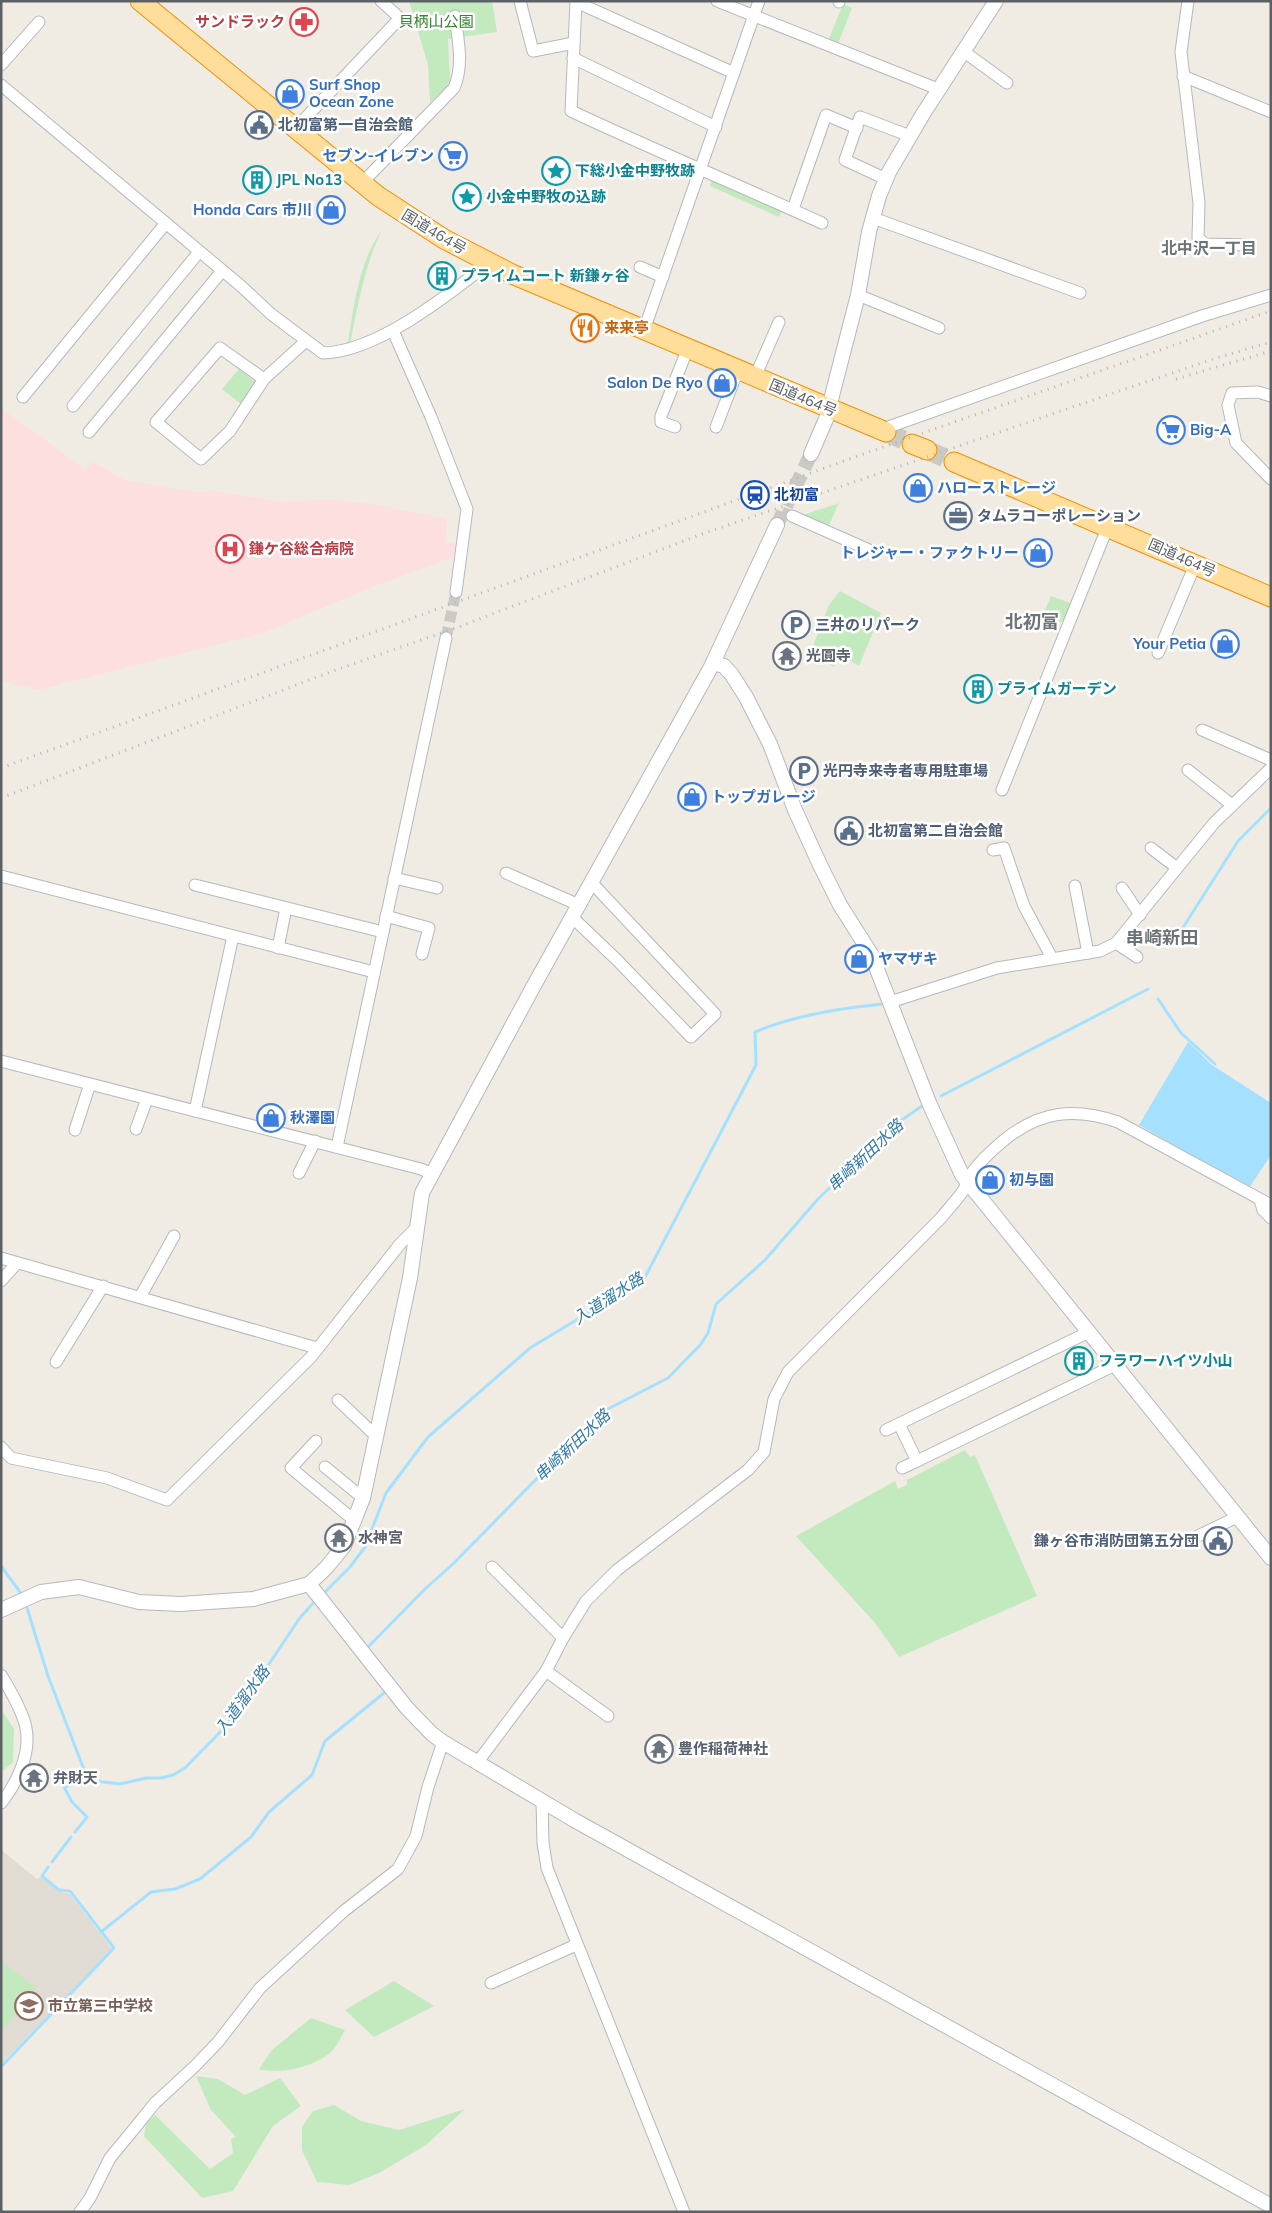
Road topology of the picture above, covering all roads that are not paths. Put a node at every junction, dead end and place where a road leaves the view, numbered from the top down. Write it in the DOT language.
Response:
graph roads {
  1 [pos="140,1"];
  2 [pos="381,1"];
  3 [pos="520,1"];
  4 [pos="576,1"];
  5 [pos="717,1"];
  6 [pos="759,1"];
  7 [pos="996,1"];
  8 [pos="1188,1"];
  9 [pos="455,16"];
  10 [pos="753,17"];
  11 [pos="40,22"];
  12 [pos="574,43"];
  13 [pos="963,51"];
  14 [pos="573,58"];
  15 [pos="1,65"];
  16 [pos="734,73"];
  17 [pos="1183,76"];
  18 [pos="1008,82"];
  19 [pos="1,85"];
  20 [pos="938,89"];
  21 [pos="1271,112"];
  22 [pos="716,127"];
  23 [pos="295,128"];
  24 [pos="857,128"];
  25 [pos="910,136"];
  26 [pos="702,169"];
  27 [pos="886,179"];
  28 [pos="362,183"];
  29 [pos="792,209"];
  30 [pos="873,218"];
  31 [pos="166,223"];
  32 [pos="822,223"];
  33 [pos="1248,244"];
  34 [pos="199,252"];
  35 [pos="489,263"];
  36 [pos="640,267"];
  37 [pos="222,271"];
  38 [pos="663,277"];
  39 [pos="1080,293"];
  40 [pos="858,295"];
  41 [pos="1271,295"];
  42 [pos="780,322"];
  43 [pos="939,328"];
  44 [pos="644,330"];
  45 [pos="392,331"];
  46 [pos="306,341"];
  47 [pos="688,348"];
  48 [pos="738,370"];
  49 [pos="755,377"];
  50 [pos="264,379"];
  51 [pos="1271,396"];
  52 [pos="23,398"];
  53 [pos="73,406"];
  54 [pos="828,408"];
  55 [pos="675,428"];
  56 [pos="716,428"];
  57 [pos="883,431"];
  58 [pos="89,432"];
  59 [pos="811,454"];
  60 [pos="954,462"];
  61 [pos="1271,479"];
  62 [pos="792,516"];
  63 [pos="776,525"];
  64 [pos="1108,526"];
  65 [pos="876,553"];
  66 [pos="1195,565"];
  67 [pos="456,592"];
  68 [pos="1271,597"];
  69 [pos="446,638"];
  70 [pos="1158,653"];
  71 [pos="713,663"];
  72 [pos="1202,730"];
  73 [pos="1271,760"];
  74 [pos="1271,768"];
  75 [pos="1188,770"];
  76 [pos="1002,790"];
  77 [pos="1232,805"];
  78 [pos="1151,848"];
  79 [pos="994,850"];
  80 [pos="1177,868"];
  81 [pos="506,873"];
  82 [pos="1,876"];
  83 [pos="394,878"];
  84 [pos="591,882"];
  85 [pos="195,885"];
  86 [pos="1075,886"];
  87 [pos="437,888"];
  88 [pos="1122,888"];
  89 [pos="579,905"];
  90 [pos="286,908"];
  91 [pos="1140,915"];
  92 [pos="386,916"];
  93 [pos="572,917"];
  94 [pos="383,932"];
  95 [pos="233,936"];
  96 [pos="1116,943"];
  97 [pos="278,948"];
  98 [pos="1088,953"];
  99 [pos="422,954"];
  100 [pos="1137,957"];
  101 [pos="1052,958"];
  102 [pos="374,972"];
  103 [pos="890,1002"];
  104 [pos="1,1061"];
  105 [pos="90,1084"];
  106 [pos="147,1099"];
  107 [pos="195,1111"];
  108 [pos="136,1129"];
  109 [pos="75,1130"];
  110 [pos="314,1141"];
  111 [pos="337,1147"];
  112 [pos="299,1173"];
  113 [pos="432,1174"];
  114 [pos="967,1182"];
  115 [pos="1266,1202"];
  116 [pos="1271,1218"];
  117 [pos="417,1227"];
  118 [pos="174,1236"];
  119 [pos="1,1258"];
  120 [pos="17,1263"];
  121 [pos="1,1281"];
  122 [pos="103,1286"];
  123 [pos="140,1297"];
  124 [pos="1089,1332"];
  125 [pos="318,1348"];
  126 [pos="56,1362"];
  127 [pos="1115,1365"];
  128 [pos="338,1400"];
  129 [pos="899,1424"];
  130 [pos="886,1430"];
  131 [pos="375,1435"];
  132 [pos="316,1442"];
  133 [pos="1,1447"];
  134 [pos="918,1461"];
  135 [pos="325,1467"];
  136 [pos="902,1468"];
  137 [pos="363,1498"];
  138 [pos="1238,1517"];
  139 [pos="355,1522"];
  140 [pos="1198,1536"];
  141 [pos="1271,1558"];
  142 [pos="492,1567"];
  143 [pos="309,1584"];
  144 [pos="1,1610"];
  145 [pos="563,1638"];
  146 [pos="546,1671"];
  147 [pos="1,1675"];
  148 [pos="608,1716"];
  149 [pos="443,1742"];
  150 [pos="477,1763"];
  151 [pos="542,1801"];
  152 [pos="1,1803"];
  153 [pos="576,1944"];
  154 [pos="491,1983"];
  155 [pos="1271,2206"];
  156 [pos="80,2212"];
  157 [pos="684,2212"];
  1 -- 23 [label="highway, 国道464号"];
  2 -- 23 [label="street"];
  3 -- 12 [label="street"];
  4 -- 12 [label="street"];
  4 -- 16 [label="street"];
  5 -- 10 [label="street"];
  6 -- 10 [label="street"];
  7 -- 13 [label="street"];
  8 -- 17 [label="street"];
  9 -- 28 [label="street"];
  10 -- 16 [label="street"];
  10 -- 20 [label="street"];
  11 -- 15 [label="street"];
  12 -- 14 [label="street"];
  13 -- 18 [label="street"];
  13 -- 20 [label="street"];
  14 -- 22 [label="street"];
  14 -- 26 [label="street"];
  16 -- 22 [label="street"];
  17 -- 21 [label="street"];
  17 -- 33 [label="street"];
  19 -- 31 [label="street"];
  20 -- 25 [label="street"];
  22 -- 26 [label="street"];
  23 -- 28 [label="highway, 国道464号"];
  24 -- 25 [label="street"];
  24 -- 27 [label="street"];
  24 -- 29 [label="street"];
  25 -- 27 [label="street"];
  26 -- 29 [label="street"];
  26 -- 38 [label="street"];
  27 -- 30 [label="street"];
  28 -- 35 [label="highway, 国道464号"];
  29 -- 32 [label="street"];
  30 -- 39 [label="street"];
  30 -- 40 [label="street"];
  31 -- 34 [label="street"];
  31 -- 52 [label="street"];
  34 -- 37 [label="street"];
  34 -- 53 [label="street"];
  35 -- 44 [label="highway, 国道464号"];
  35 -- 45 [label="street"];
  36 -- 38 [label="street"];
  37 -- 46 [label="street"];
  37 -- 58 [label="street"];
  38 -- 44 [label="street"];
  40 -- 43 [label="street"];
  40 -- 54 [label="street"];
  41 -- 57 [label="street"];
  42 -- 49 [label="street"];
  44 -- 47 [label="highway, 国道464号"];
  45 -- 46 [label="street"];
  45 -- 67 [label="street"];
  46 -- 50 [label="street"];
  47 -- 48 [label="highway, 国道464号"];
  47 -- 55 [label="street"];
  48 -- 49 [label="highway, 国道464号"];
  48 -- 56 [label="street"];
  49 -- 54 [label="highway, 国道464号"];
  50 -- 50 [label="street"];
  51 -- 61 [label="street"];
  54 -- 57 [label="highway, 国道464号"];
  54 -- 59 [label="street"];
  60 -- 64 [label="highway, 国道464号"];
  62 -- 65 [label="street"];
  63 -- 71 [label="street"];
  64 -- 66 [label="highway, 国道464号"];
  64 -- 76 [label="street"];
  66 -- 68 [label="highway, 国道464号"];
  66 -- 70 [label="street"];
  69 -- 83 [label="street"];
  71 -- 84 [label="street"];
  71 -- 103 [label="street"];
  72 -- 73 [label="street"];
  74 -- 77 [label="street"];
  75 -- 77 [label="street"];
  77 -- 80 [label="street"];
  78 -- 80 [label="street"];
  79 -- 101 [label="street"];
  80 -- 91 [label="street"];
  81 -- 89 [label="street"];
  82 -- 95 [label="street"];
  83 -- 87 [label="street"];
  83 -- 92 [label="street"];
  84 -- 89 [label="street"];
  84 -- 93 [label="street"];
  85 -- 90 [label="street"];
  86 -- 98 [label="street"];
  88 -- 91 [label="street"];
  89 -- 93 [label="street"];
  90 -- 94 [label="street"];
  90 -- 97 [label="street"];
  91 -- 96 [label="street"];
  92 -- 94 [label="street"];
  92 -- 99 [label="street"];
  93 -- 113 [label="street"];
  94 -- 102 [label="street"];
  95 -- 97 [label="street"];
  95 -- 107 [label="street"];
  96 -- 98 [label="street"];
  96 -- 100 [label="street"];
  97 -- 102 [label="street"];
  98 -- 101 [label="street"];
  101 -- 103 [label="street"];
  102 -- 111 [label="street"];
  103 -- 114 [label="street"];
  104 -- 105 [label="street"];
  105 -- 106 [label="street"];
  105 -- 109 [label="street"];
  106 -- 107 [label="street"];
  106 -- 108 [label="street"];
  107 -- 110 [label="street"];
  110 -- 111 [label="street"];
  110 -- 112 [label="street"];
  111 -- 113 [label="street"];
  113 -- 117 [label="street"];
  114 -- 115 [label="street"];
  114 -- 124 [label="street"];
  114 -- 145 [label="street"];
  115 -- 116 [label="street"];
  117 -- 125 [label="street"];
  117 -- 131 [label="street"];
  118 -- 123 [label="street"];
  119 -- 120 [label="street"];
  120 -- 121 [label="street"];
  120 -- 122 [label="street"];
  122 -- 123 [label="street"];
  122 -- 126 [label="street"];
  123 -- 125 [label="street"];
  124 -- 127 [label="street"];
  124 -- 129 [label="street"];
  125 -- 133 [label="street"];
  127 -- 134 [label="street"];
  127 -- 138 [label="street"];
  128 -- 131 [label="street"];
  129 -- 130 [label="street"];
  129 -- 134 [label="street"];
  131 -- 137 [label="street"];
  132 -- 139 [label="street"];
  134 -- 136 [label="street"];
  135 -- 137 [label="street"];
  137 -- 139 [label="street"];
  138 -- 140 [label="street"];
  138 -- 141 [label="street"];
  139 -- 143 [label="street"];
  142 -- 145 [label="street"];
  143 -- 144 [label="street"];
  143 -- 149 [label="street"];
  145 -- 146 [label="street"];
  146 -- 148 [label="street"];
  146 -- 150 [label="street"];
  147 -- 152 [label="street"];
  149 -- 150 [label="street"];
  149 -- 156 [label="street"];
  150 -- 151 [label="street"];
  151 -- 153 [label="street"];
  151 -- 155 [label="street"];
  153 -- 154 [label="street"];
  153 -- 157 [label="street"];
}
